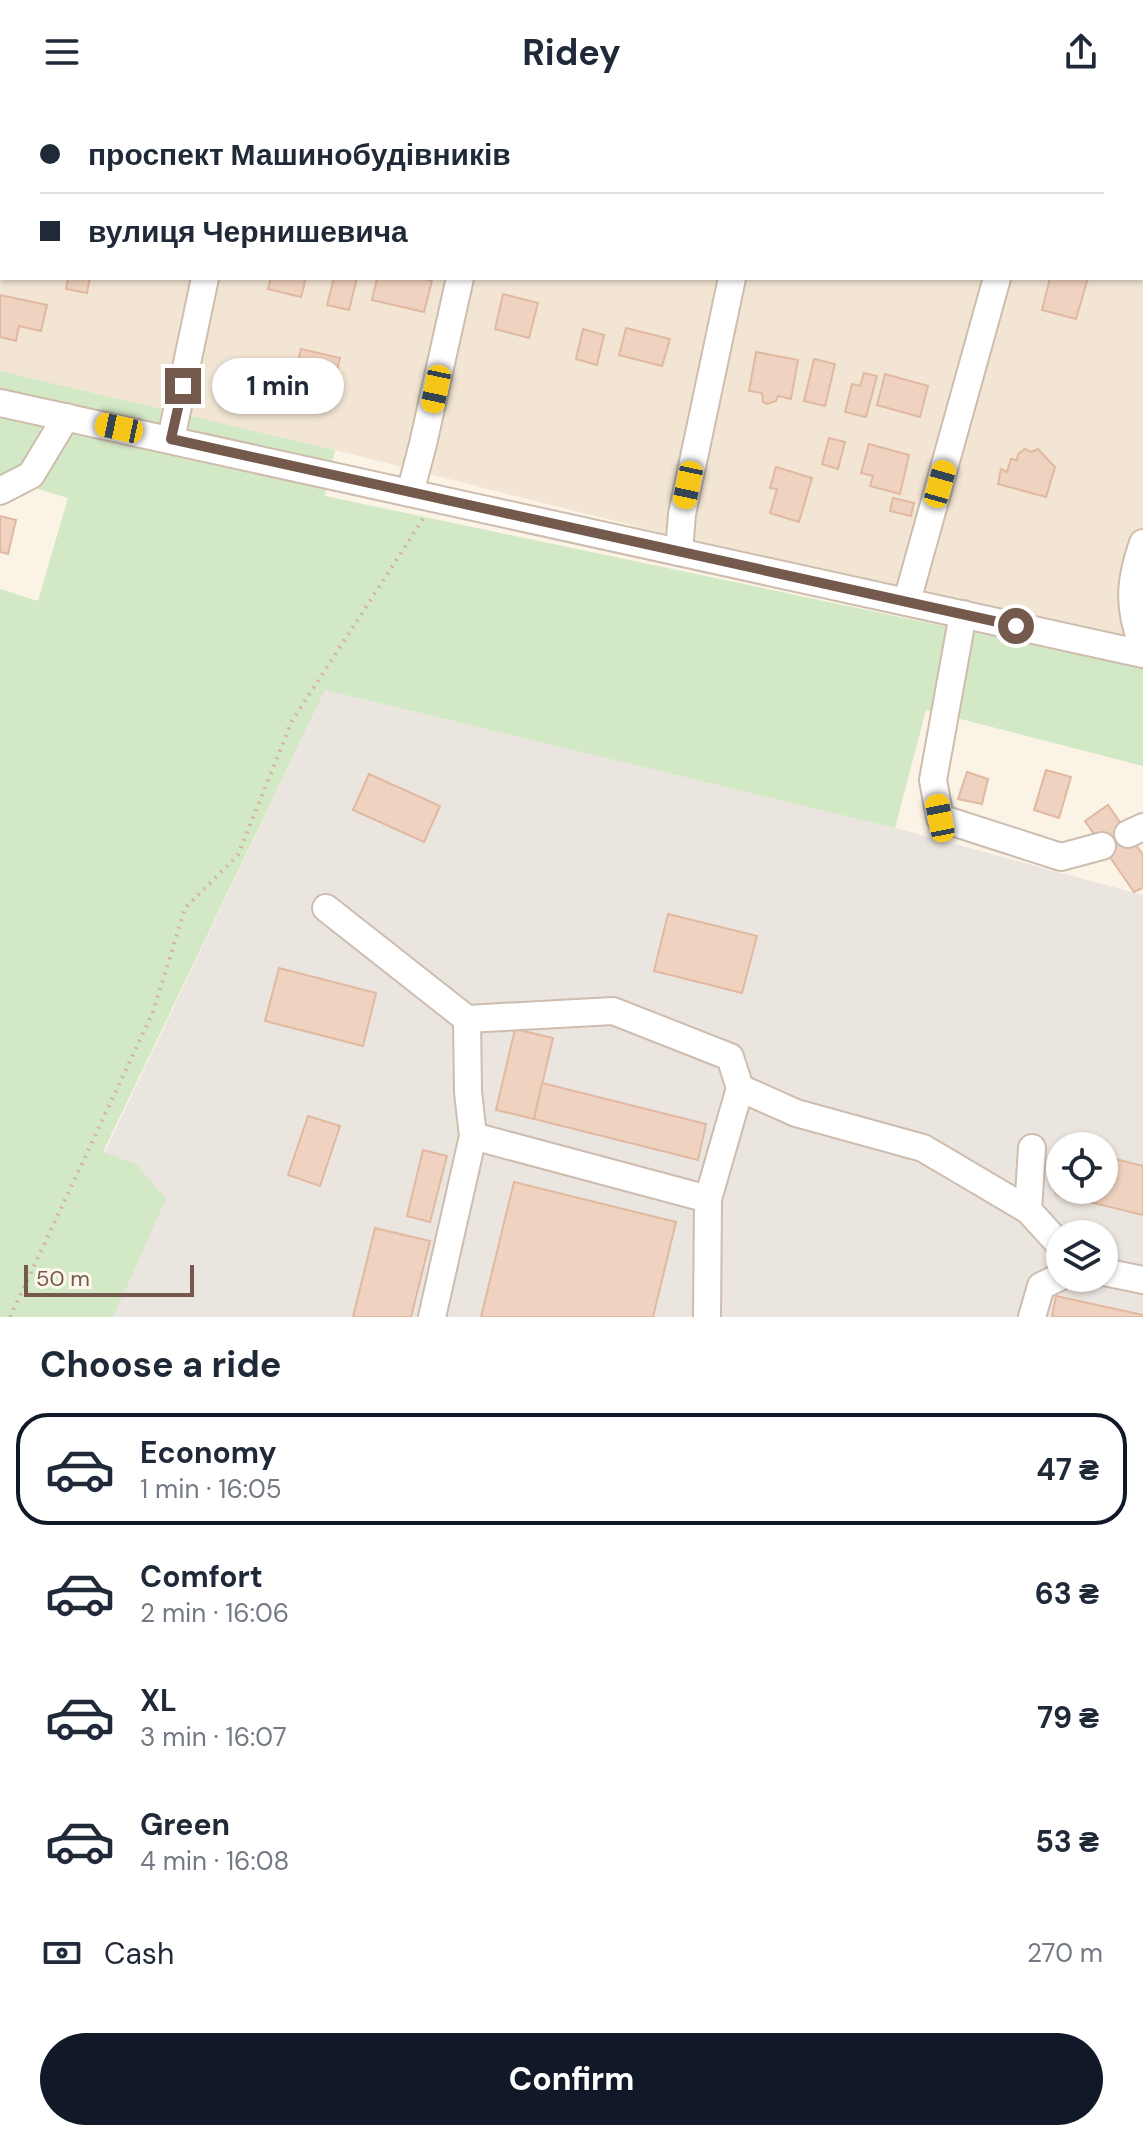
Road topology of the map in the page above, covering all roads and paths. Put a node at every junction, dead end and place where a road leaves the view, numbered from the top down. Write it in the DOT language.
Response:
graph roads {
  1 [pos="205,280"];
  2 [pos="460,280"];
  3 [pos="732,280"];
  4 [pos="996,280"];
  5 [pos="0,403"];
  6 [pos="66,417"];
  7 [pos="171,439"];
  8 [pos="0,491"];
  9 [pos="410,493"];
  10 [pos="437,498"];
  11 [pos="1143,543"];
  12 [pos="679,552"];
  13 [pos="907,601"];
  14 [pos="963,614"];
  15 [pos="1143,647"];
  16 [pos="1143,654"];
  17 [pos="1102,846"];
  18 [pos="326,908"];
  19 [pos="467,1019"];
  20 [pos="740,1088"];
  21 [pos="473,1136"];
  22 [pos="1032,1148"];
  23 [pos="708,1199"];
  24 [pos="1028,1210"];
  25 [pos="1046,1230"];
  26 [pos="1118,1275"];
  27 [pos="1143,1280"];
  28 [pos="1046,1284"];
  29 [pos="10,1317"];
  30 [pos="432,1317"];
  31 [pos="707,1317"];
  32 [pos="1032,1317"];
  1 -- 7 [label="street"];
  2 -- 9 [label="street"];
  3 -- 12 [label="street"];
  4 -- 13 [label="street"];
  5 -- 6 [label="street"];
  6 -- 7 [label="street"];
  6 -- 8 [label="street"];
  7 -- 9 [label="street"];
  9 -- 10 [label="street"];
  10 -- 12 [label="street"];
  10 -- 29 [label="path"];
  11 -- 15 [label="street"];
  12 -- 13 [label="street"];
  13 -- 14 [label="street"];
  14 -- 16 [label="street"];
  14 -- 17 [label="street"];
  18 -- 19 [label="street"];
  19 -- 20 [label="street"];
  19 -- 21 [label="street"];
  20 -- 23 [label="street"];
  20 -- 24 [label="street"];
  21 -- 23 [label="street"];
  21 -- 30 [label="street"];
  22 -- 24 [label="street"];
  23 -- 31 [label="street"];
  24 -- 25 [label="street"];
  26 -- 27 [label="street"];
  28 -- 32 [label="street"];
}
